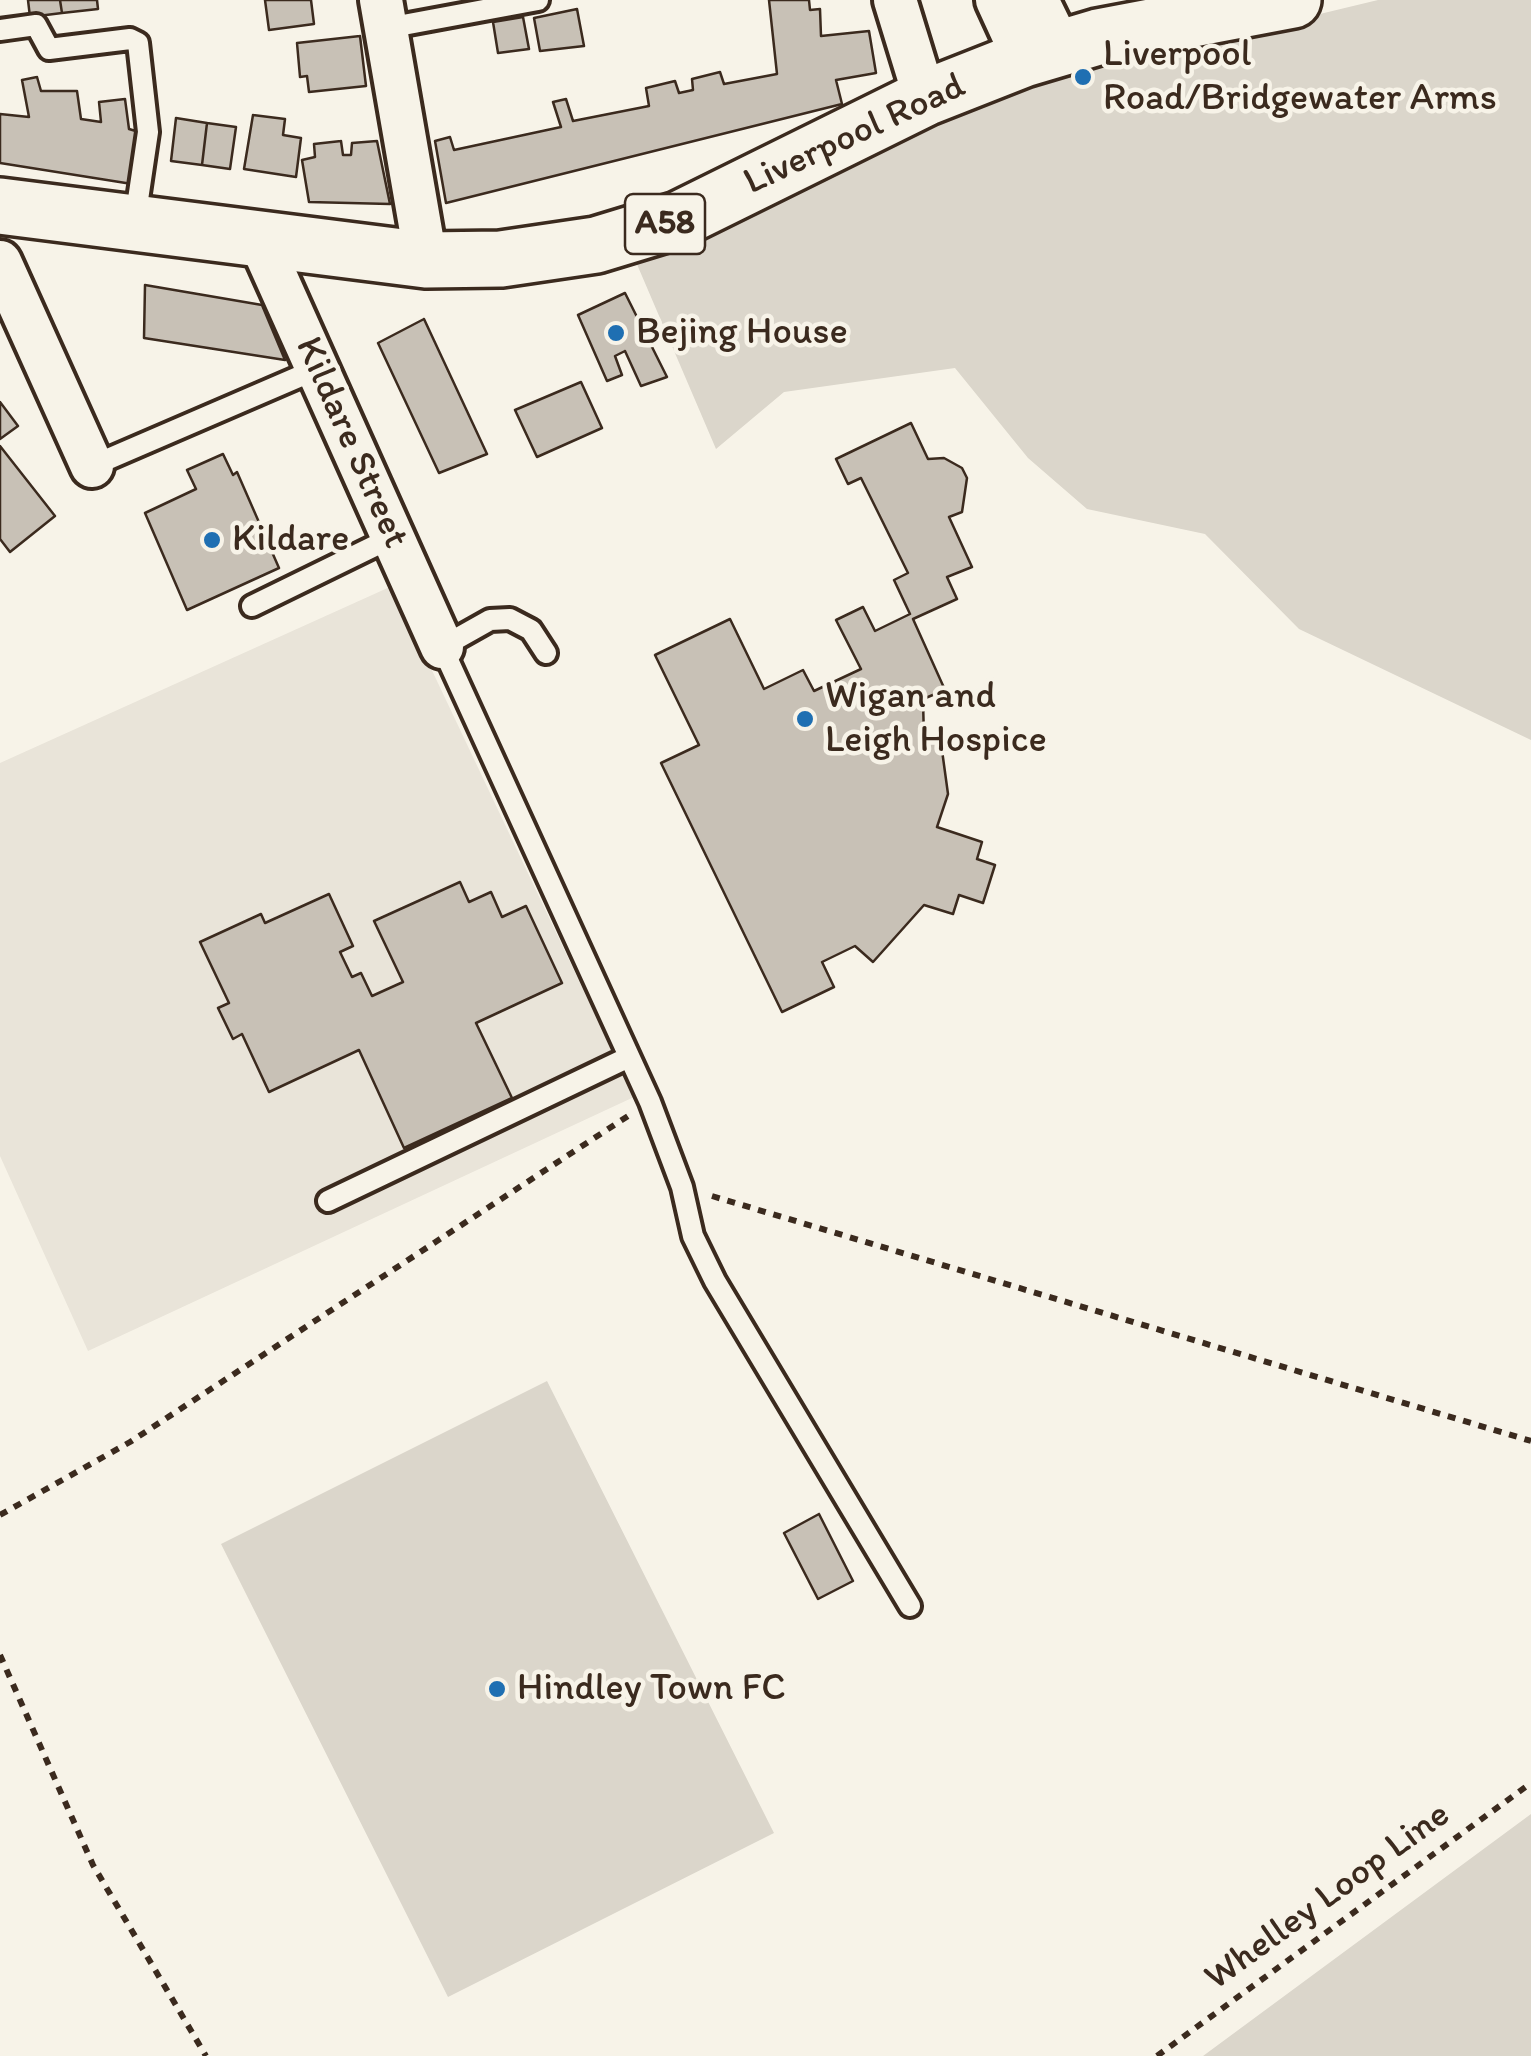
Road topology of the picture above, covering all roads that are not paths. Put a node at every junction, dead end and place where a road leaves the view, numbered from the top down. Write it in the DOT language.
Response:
graph roads {
  1 [pos="538,0"];
  2 [pos="894,0"];
  3 [pos="997,0"];
  4 [pos="1293,0"];
  5 [pos="384,14"];
  6 [pos="0,30"];
  7 [pos="1040,35"];
  8 [pos="925,98"];
  9 [pos="0,206"];
  10 [pos="134,222"];
  11 [pos="259,239"];
  12 [pos="426,260"];
  13 [pos="0,262"];
  14 [pos="318,368"];
  15 [pos="92,466"];
  16 [pos="395,536"];
  17 [pos="252,606"];
  18 [pos="442,647"];
  19 [pos="546,653"];
  20 [pos="629,1057"];
  21 [pos="328,1200"];
  22 [pos="910,1606"];
  1 -- 5 [label="lane"];
  2 -- 8 [label="street"];
  3 -- 7 [label="street"];
  4 -- 7 [label="main road, Liverpool Road / A58"];
  5 -- 12 [label="street"];
  6 -- 10 [label="lane"];
  7 -- 8 [label="main road, Liverpool Road / A58"];
  8 -- 12 [label="main road, Liverpool Road / A58"];
  9 -- 10 [label="main road, Liverpool Road / A58"];
  10 -- 11 [label="main road, Liverpool Road / A58"];
  11 -- 12 [label="main road, Liverpool Road / A58"];
  11 -- 14 [label="street, Kildare Street"];
  13 -- 15 [label="street"];
  14 -- 15 [label="lane"];
  14 -- 16 [label="street, Kildare Street"];
  16 -- 17 [label="lane"];
  16 -- 18 [label="street, Kildare Street"];
  18 -- 19 [label="lane"];
  18 -- 20 [label="lane"];
  20 -- 21 [label="lane"];
  20 -- 22 [label="lane"];
}
